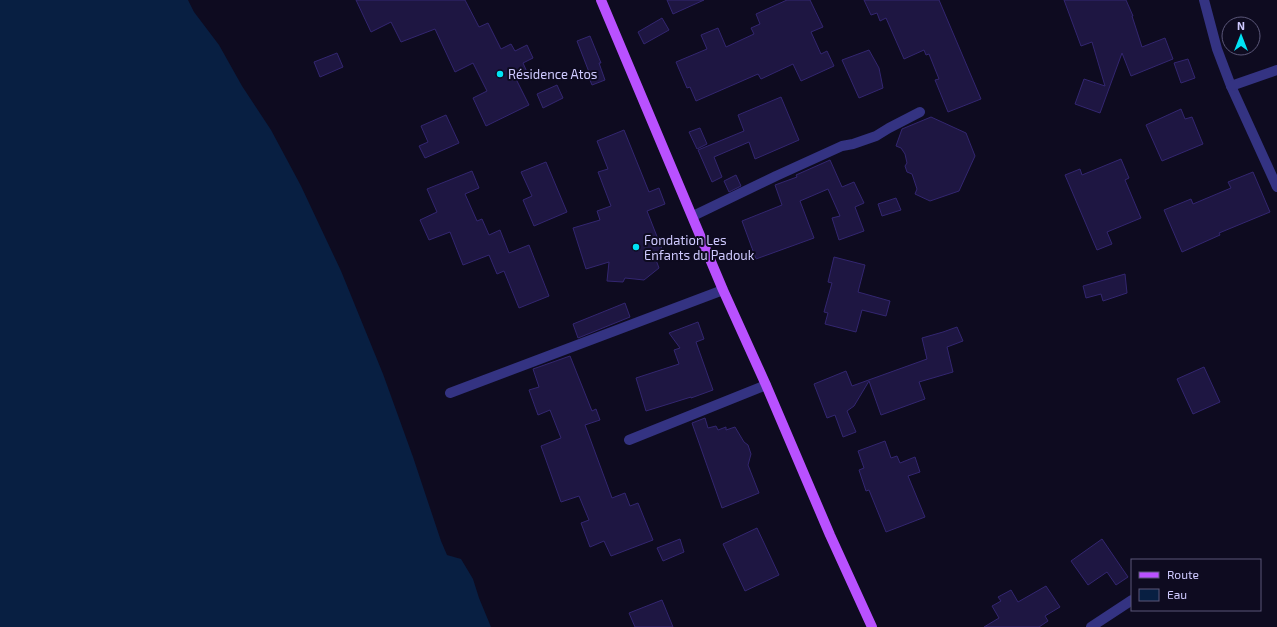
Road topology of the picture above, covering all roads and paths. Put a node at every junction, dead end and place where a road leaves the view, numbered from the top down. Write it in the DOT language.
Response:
graph roads {
  1 [pos="601,0"];
  2 [pos="1204,0"];
  3 [pos="1277,70"];
  4 [pos="1230,86"];
  5 [pos="920,112"];
  6 [pos="1277,187"];
  7 [pos="693,216"];
  8 [pos="723,290"];
  9 [pos="766,385"];
  10 [pos="450,393"];
  11 [pos="629,440"];
  12 [pos="1131,601"];
  13 [pos="872,627"];
  14 [pos="1091,627"];
  1 -- 7 [label="main road"];
  2 -- 4 [label="street"];
  3 -- 4 [label="street"];
  4 -- 6 [label="street"];
  5 -- 7 [label="street"];
  7 -- 8 [label="main road"];
  8 -- 9 [label="main road"];
  8 -- 10 [label="street"];
  9 -- 11 [label="street"];
  9 -- 13 [label="main road"];
  12 -- 14 [label="street"];
}
